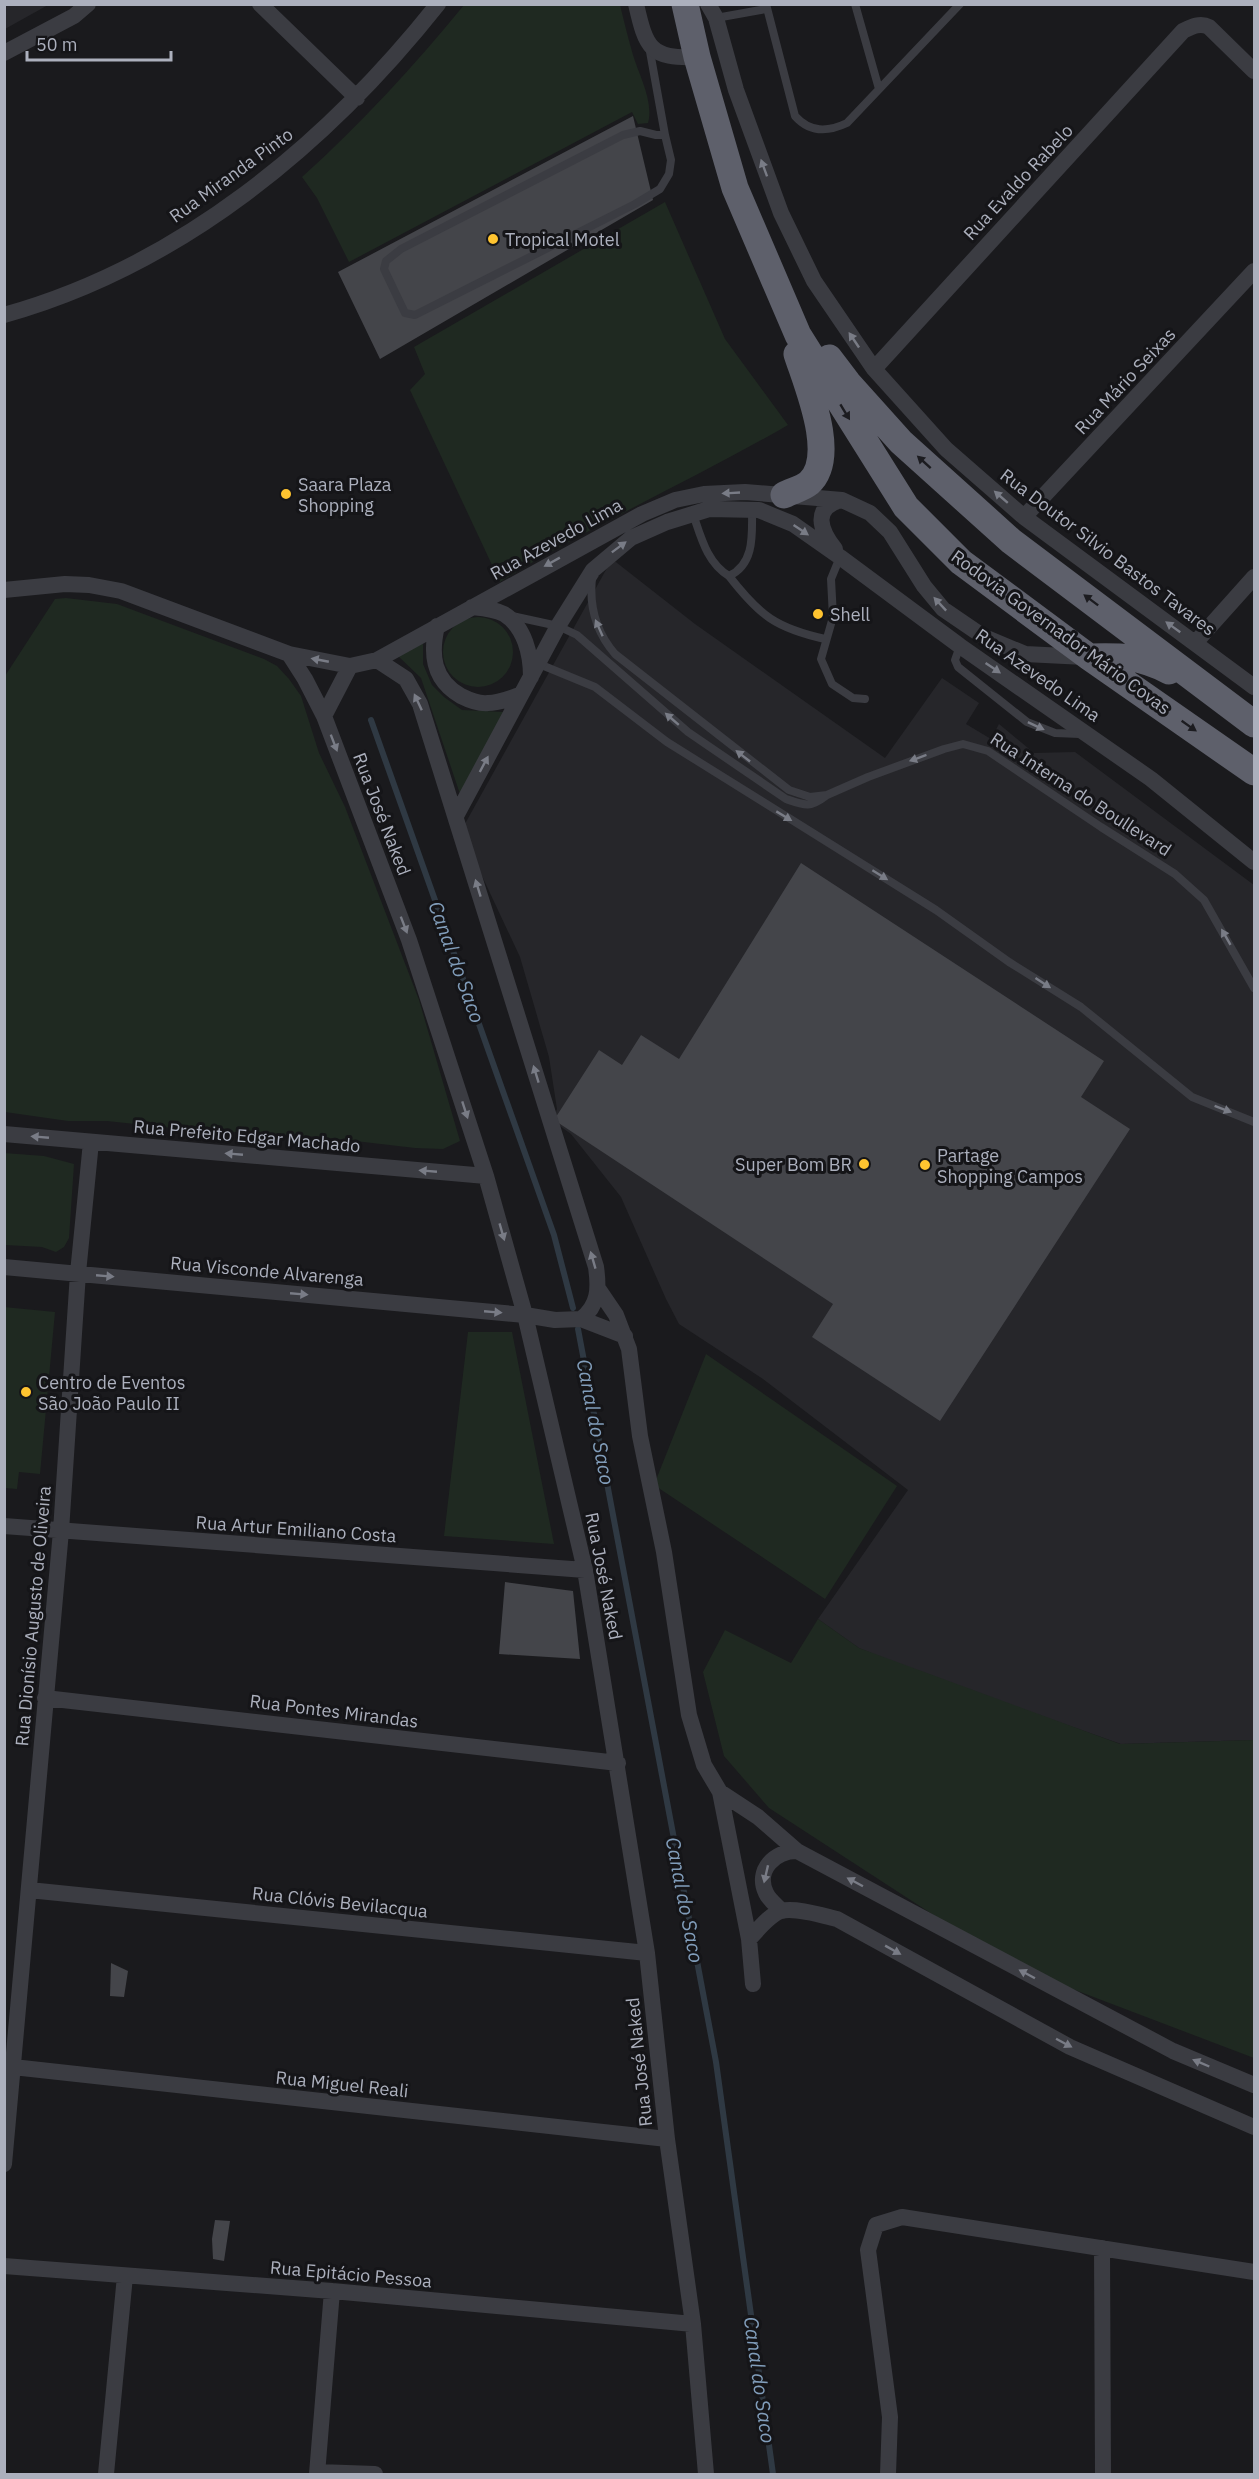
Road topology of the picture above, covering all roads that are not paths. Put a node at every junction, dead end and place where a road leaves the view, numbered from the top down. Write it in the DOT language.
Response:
graph roads {
  1 [pos="88,4"];
  2 [pos="260,4"];
  3 [pos="438,4"];
  4 [pos="685,4"];
  5 [pos="855,4"];
  6 [pos="960,4"];
  7 [pos="766,7"];
  8 [pos="641,9"];
  9 [pos="712,11"];
  10 [pos="650,45"];
  11 [pos="4,52"];
  12 [pos="697,57"];
  13 [pos="1254,71"];
  14 [pos="879,88"];
  15 [pos="357,98"];
  16 [pos="664,135"];
  17 [pos="1254,271"];
  18 [pos="777,287"];
  19 [pos="4,315"];
  20 [pos="874,369"];
  21 [pos="784,495"];
  22 [pos="842,500"];
  23 [pos="753,510"];
  24 [pos="693,514"];
  25 [pos="1024,517"];
  26 [pos="840,556"];
  27 [pos="593,570"];
  28 [pos="729,576"];
  29 [pos="1254,577"];
  30 [pos="4,590"];
  31 [pos="472,607"];
  32 [pos="506,615"];
  33 [pos="437,626"];
  34 [pos="558,626"];
  35 [pos="825,639"];
  36 [pos="1195,643"];
  37 [pos="960,646"];
  38 [pos="289,654"];
  39 [pos="1089,657"];
  40 [pos="377,660"];
  41 [pos="350,666"];
  42 [pos="535,670"];
  43 [pos="1254,687"];
  44 [pos="520,694"];
  45 [pos="865,699"];
  46 [pos="324,716"];
  47 [pos="1254,725"];
  48 [pos="1088,734"];
  49 [pos="1254,772"];
  50 [pos="827,795"];
  51 [pos="456,816"];
  52 [pos="1254,862"];
  53 [pos="1254,988"];
  54 [pos="1254,1122"];
  55 [pos="4,1134"];
  56 [pos="91,1142"];
  57 [pos="486,1176"];
  58 [pos="4,1267"];
  59 [pos="78,1273"];
  60 [pos="599,1290"];
  61 [pos="525,1315"];
  62 [pos="581,1319"];
  63 [pos="625,1336"];
  64 [pos="4,1526"];
  65 [pos="61,1531"];
  66 [pos="585,1570"];
  67 [pos="45,1698"];
  68 [pos="618,1763"];
  69 [pos="720,1792"];
  70 [pos="797,1851"];
  71 [pos="29,1890"];
  72 [pos="782,1911"];
  73 [pos="749,1939"];
  74 [pos="647,1953"];
  75 [pos="753,1984"];
  76 [pos="13,2067"];
  77 [pos="1254,2085"];
  78 [pos="1254,2127"];
  79 [pos="667,2139"];
  80 [pos="4,2164"];
  81 [pos="1102,2248"];
  82 [pos="4,2266"];
  83 [pos="1254,2272"];
  84 [pos="125,2276"];
  85 [pos="332,2291"];
  86 [pos="693,2324"];
  87 [pos="318,2473"];
  88 [pos="106,2475"];
  89 [pos="375,2475"];
  90 [pos="706,2475"];
  91 [pos="888,2475"];
  92 [pos="1103,2475"];
  1 -- 11 [label="street"];
  2 -- 15 [label="street"];
  3 -- 15 [label="street, Rua Miranda Pinto"];
  4 -- 12 [label="highway, Rodovia Governador Mário Covas"];
  5 -- 14 [label="lane"];
  6 -- 14 [label="lane"];
  7 -- 9 [label="lane"];
  7 -- 14 [label="lane"];
  8 -- 10 [label="street"];
  20 -- 9 [label="street, Rua Doutor Silvio Bastos Tavares, one-way"];
  10 -- 12 [label="street"];
  10 -- 16 [label="lane"];
  12 -- 18 [label="highway, Rodovia Governador Mário Covas"];
  13 -- 20 [label="street, Rua Evaldo Rabelo"];
  15 -- 19 [label="street, Rua Miranda Pinto"];
  16 -- 16 [label="lane"];
  17 -- 25 [label="street, Rua Mário Seixas"];
  18 -- 21 [label="highway"];
  18 -- 39 [label="highway, Rodovia Governador Mário Covas, one-way"];
  47 -- 18 [label="highway, Rodovia Governador Mário Covas, one-way"];
  25 -- 20 [label="street, Rua Doutor Silvio Bastos Tavares, one-way"];
  21 -- 22 [label="street, Rua Azevedo Lima"];
  21 -- 31 [label="street, Rua Azevedo Lima, one-way"];
  22 -- 26 [label="street"];
  39 -- 22 [label="street, Rua Azevedo Lima, one-way"];
  23 -- 24 [label="street, Rua Azevedo Lima"];
  23 -- 26 [label="street, Rua Azevedo Lima, one-way"];
  23 -- 28 [label="lane"];
  27 -- 24 [label="street, Rua Azevedo Lima, one-way"];
  24 -- 28 [label="lane"];
  36 -- 25 [label="street, Rua Doutor Silvio Bastos Tavares, one-way"];
  26 -- 35 [label="lane"];
  26 -- 37 [label="street, Rua Azevedo Lima"];
  27 -- 34 [label="street, Rua Azevedo Lima"];
  50 -- 27 [label="lane, Rua Interna do Boullevard, one-way"];
  28 -- 35 [label="lane"];
  29 -- 36 [label="street"];
  30 -- 38 [label="street, Rua Azevedo Lima"];
  31 -- 32 [label="street"];
  31 -- 33 [label="street, Rua Azevedo Lima"];
  32 -- 34 [label="lane"];
  32 -- 42 [label="street"];
  33 -- 40 [label="street, Rua Azevedo Lima"];
  33 -- 44 [label="street"];
  34 -- 42 [label="street, Rua Azevedo Lima"];
  50 -- 34 [label="lane, one-way"];
  35 -- 45 [label="lane"];
  36 -- 43 [label="street, Rua Doutor Silvio Bastos Tavares"];
  37 -- 48 [label="street, Rua Azevedo Lima, one-way"];
  37 -- 48 [label="lane, one-way"];
  41 -- 38 [label="street, Rua Azevedo Lima, one-way"];
  38 -- 46 [label="street, Rua José Naked"];
  39 -- 47 [label="highway"];
  39 -- 49 [label="highway, Rodovia Governador Mário Covas, one-way"];
  40 -- 41 [label="street, Rua Azevedo Lima"];
  51 -- 40 [label="street, one-way"];
  41 -- 46 [label="street"];
  42 -- 44 [label="street, Rua Azevedo Lima"];
  42 -- 54 [label="lane, one-way"];
  51 -- 44 [label="street, Rua Azevedo Lima, one-way"];
  46 -- 57 [label="street, Rua José Naked, one-way"];
  48 -- 52 [label="street, Rua Azevedo Lima"];
  53 -- 50 [label="lane, Rua Interna do Boullevard, one-way"];
  60 -- 51 [label="street, one-way"];
  56 -- 55 [label="street, Rua Prefeito Edgar Machado, one-way"];
  57 -- 56 [label="street, Rua Prefeito Edgar Machado, one-way"];
  56 -- 59 [label="street, Rua Dionísio Augusto de Oliveira"];
  57 -- 61 [label="street, Rua José Naked, one-way"];
  58 -- 59 [label="street, Rua Visconde Alvarenga"];
  59 -- 61 [label="street, Rua Visconde Alvarenga, one-way"];
  59 -- 65 [label="street, Rua Dionísio Augusto de Oliveira"];
  60 -- 62 [label="street"];
  60 -- 63 [label="street"];
  61 -- 62 [label="street, Rua Visconde Alvarenga"];
  61 -- 66 [label="street, Rua José Naked"];
  62 -- 63 [label="street"];
  63 -- 69 [label="street"];
  64 -- 65 [label="street, Rua Artur Emiliano Costa"];
  65 -- 66 [label="street, Rua Artur Emiliano Costa"];
  65 -- 67 [label="street, Rua Dionísio Augusto de Oliveira"];
  66 -- 68 [label="street, Rua José Naked"];
  67 -- 68 [label="street, Rua Pontes Mirandas"];
  67 -- 71 [label="street, Rua Dionísio Augusto de Oliveira"];
  68 -- 74 [label="street, Rua José Naked"];
  69 -- 70 [label="street"];
  69 -- 73 [label="street"];
  70 -- 72 [label="street, one-way"];
  77 -- 70 [label="street, one-way"];
  71 -- 74 [label="street, Rua Clóvis Bevilacqua"];
  71 -- 76 [label="street, Rua Dionísio Augusto de Oliveira"];
  72 -- 73 [label="street"];
  72 -- 78 [label="street, one-way"];
  73 -- 75 [label="street"];
  74 -- 79 [label="street, Rua José Naked"];
  76 -- 79 [label="street, Rua Miguel Reali"];
  76 -- 80 [label="street, Rua Dionísio Augusto de Oliveira"];
  79 -- 86 [label="street, Rua José Naked"];
  81 -- 83 [label="street"];
  81 -- 91 [label="street"];
  81 -- 92 [label="street"];
  82 -- 84 [label="street, Rua Epitácio Pessoa"];
  84 -- 85 [label="street, Rua Epitácio Pessoa"];
  84 -- 88 [label="street"];
  85 -- 86 [label="street, Rua Epitácio Pessoa"];
  85 -- 87 [label="street"];
  86 -- 90 [label="street, Rua José Naked"];
  87 -- 89 [label="street"];
}
